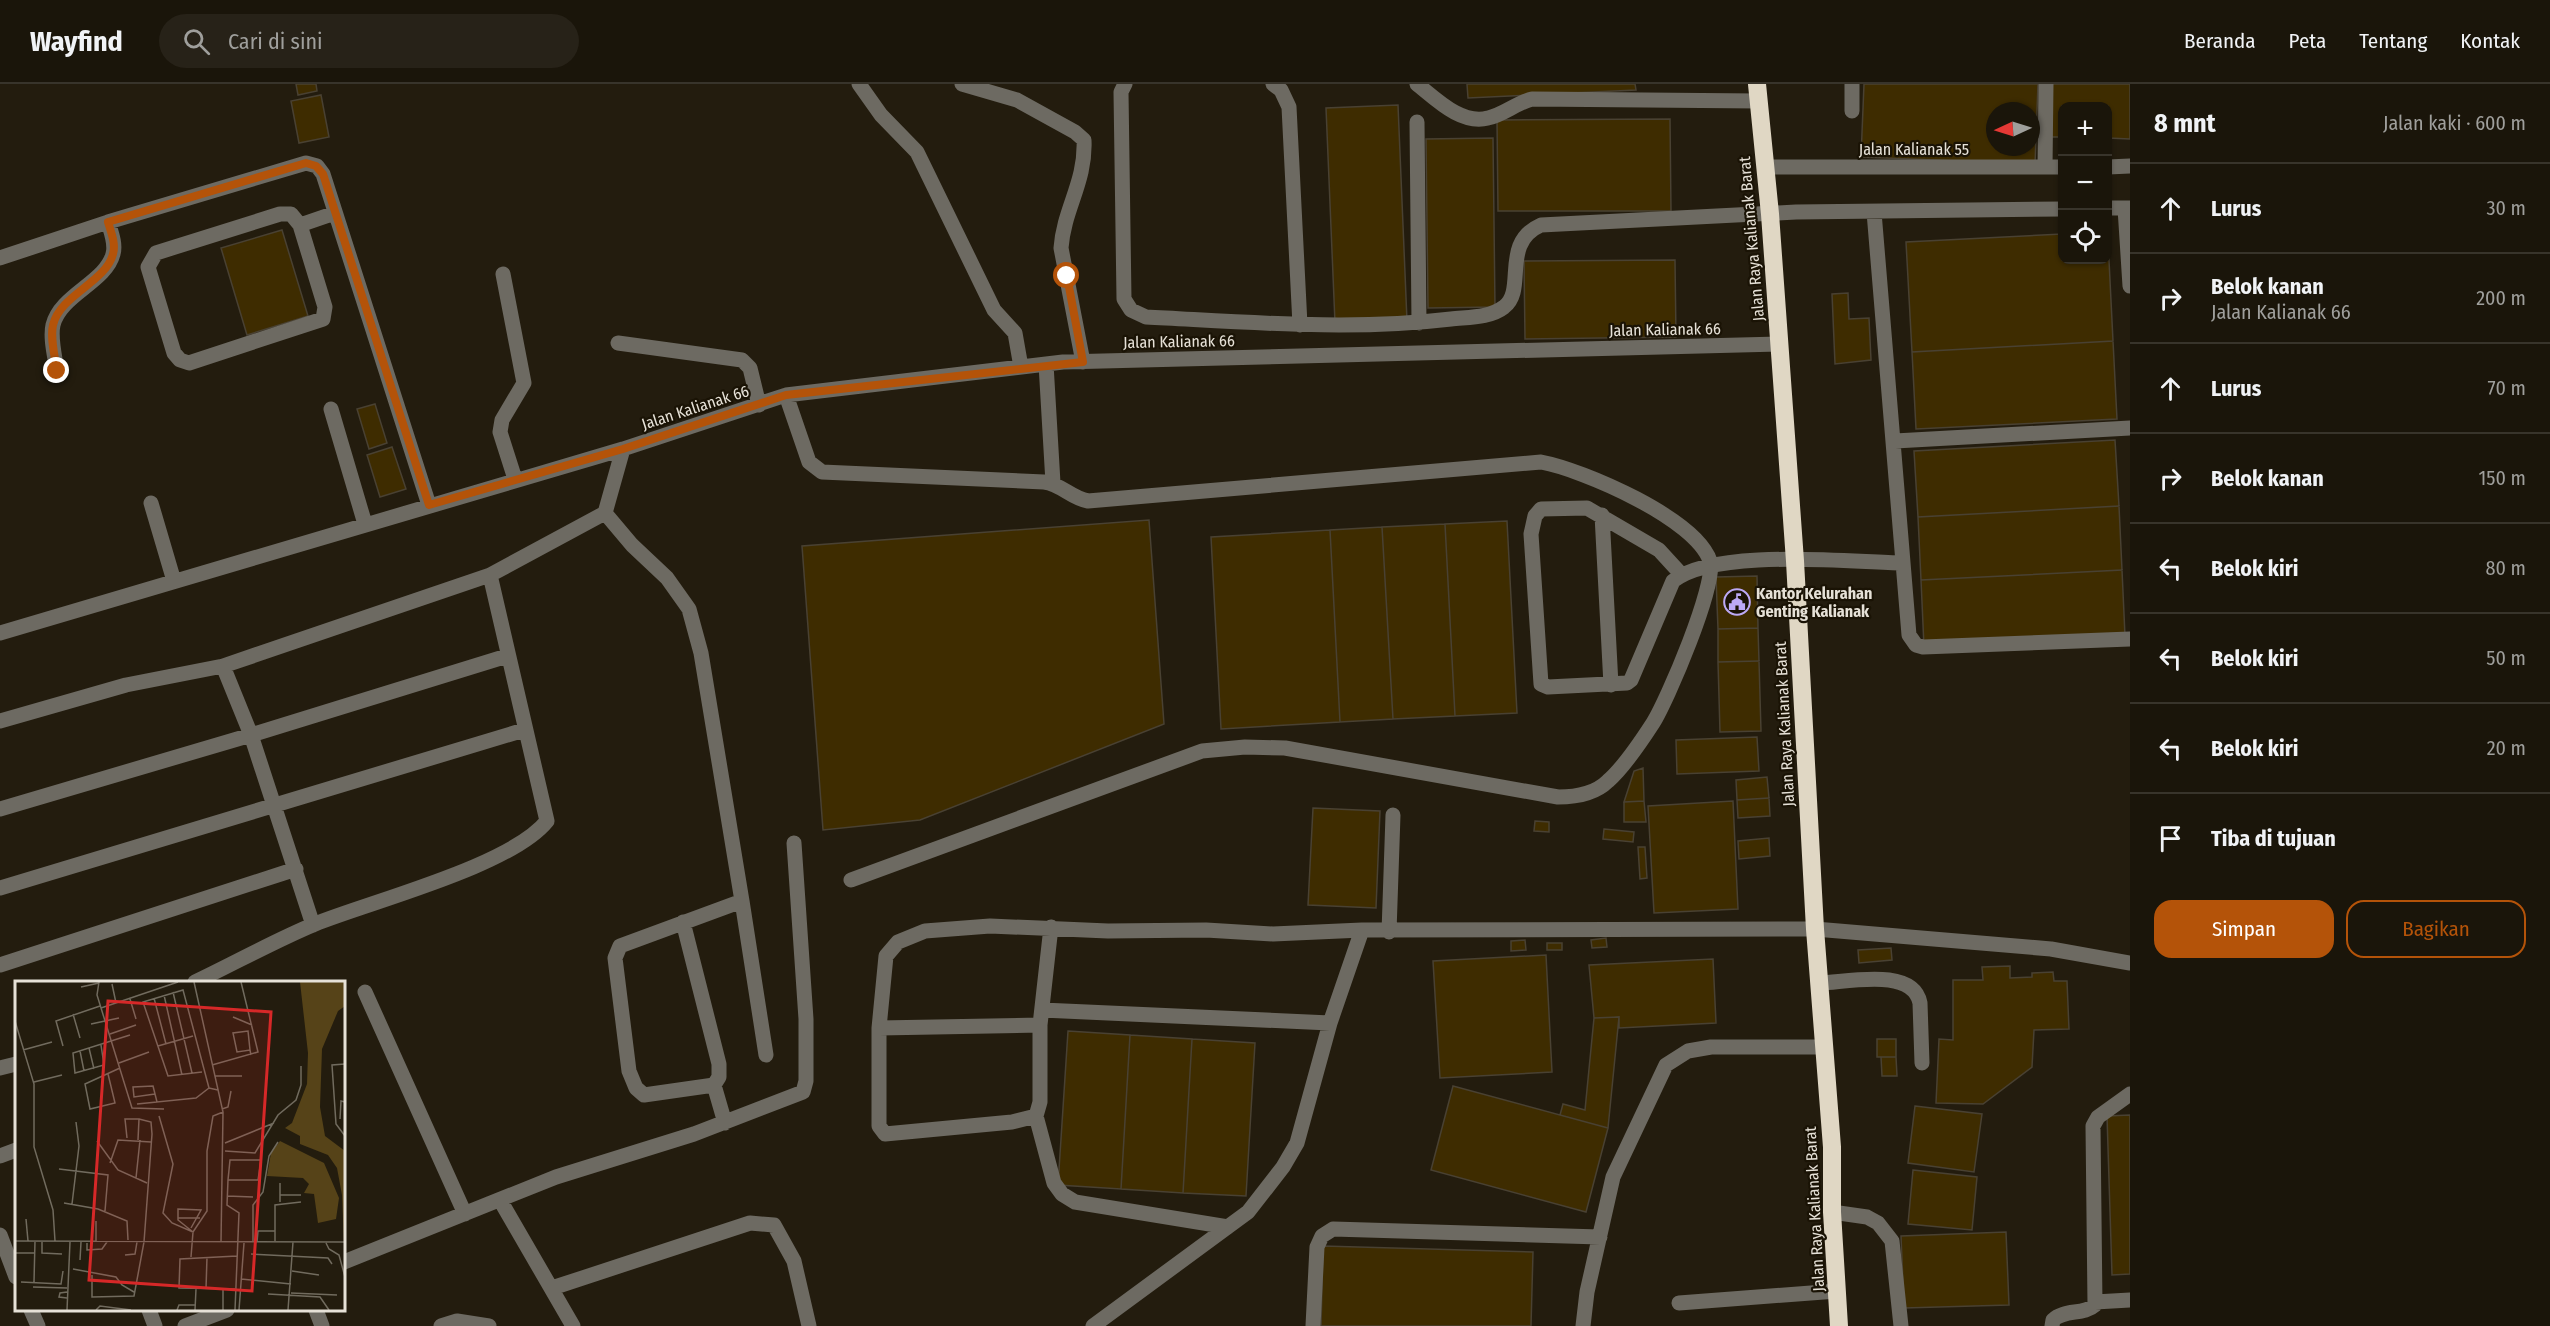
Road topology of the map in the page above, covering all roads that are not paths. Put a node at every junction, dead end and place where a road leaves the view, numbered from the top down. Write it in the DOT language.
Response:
graph roads {
  1 [pos="859,84"];
  2 [pos="962,84"];
  3 [pos="1125,84"];
  4 [pos="1273,84"];
  5 [pos="1417,84"];
  6 [pos="1852,84"];
  7 [pos="2046,84"];
  8 [pos="1757,93"];
  9 [pos="1852,111"];
  10 [pos="1417,122"];
  11 [pos="2112,166"];
  12 [pos="2130,166"];
  13 [pos="1766,167"];
  14 [pos="2045,167"];
  15 [pos="2058,167"];
  16 [pos="2112,208"];
  17 [pos="2128,208"];
  18 [pos="2058,209"];
  19 [pos="1874,212"];
  20 [pos="335,213"];
  21 [pos="1770,214"];
  22 [pos="108,222"];
  23 [pos="300,225"];
  24 [pos="0,258"];
  25 [pos="502,274"];
  26 [pos="2130,286"];
  27 [pos="1419,322"];
  28 [pos="1300,325"];
  29 [pos="618,344"];
  30 [pos="1779,344"];
  31 [pos="1083,362"];
  32 [pos="1046,364"];
  33 [pos="1021,367"];
  34 [pos="57,371"];
  35 [pos="786,395"];
  36 [pos="759,405"];
  37 [pos="331,409"];
  38 [pos="2130,428"];
  39 [pos="1895,441"];
  40 [pos="623,449"];
  41 [pos="515,479"];
  42 [pos="1053,483"];
  43 [pos="151,502"];
  44 [pos="429,505"];
  45 [pos="605,513"];
  46 [pos="1602,515"];
  47 [pos="365,524"];
  48 [pos="1795,561"];
  49 [pos="1902,562"];
  50 [pos="1711,564"];
  51 [pos="1681,574"];
  52 [pos="490,575"];
  53 [pos="174,581"];
  54 [pos="0,633"];
  55 [pos="2130,639"];
  56 [pos="507,656"];
  57 [pos="224,666"];
  58 [pos="1611,686"];
  59 [pos="0,721"];
  60 [pos="524,730"];
  61 [pos="251,735"];
  62 [pos="275,805"];
  63 [pos="0,809"];
  64 [pos="1393,815"];
  65 [pos="795,843"];
  66 [pos="296,869"];
  67 [pos="851,880"];
  68 [pos="0,888"];
  69 [pos="742,900"];
  70 [pos="683,922"];
  71 [pos="313,925"];
  72 [pos="1051,927"];
  73 [pos="1815,929"];
  74 [pos="1362,930"];
  75 [pos="1389,932"];
  76 [pos="2130,963"];
  77 [pos="0,965"];
  78 [pos="197,981"];
  79 [pos="1820,983"];
  80 [pos="365,992"];
  81 [pos="1041,1017"];
  82 [pos="1330,1023"];
  83 [pos="879,1028"];
  84 [pos="1824,1047"];
  85 [pos="766,1055"];
  86 [pos="1922,1063"];
  87 [pos="15,1064"];
  88 [pos="0,1068"];
  89 [pos="714,1085"];
  90 [pos="2130,1094"];
  91 [pos="1036,1116"];
  92 [pos="725,1124"];
  93 [pos="15,1150"];
  94 [pos="0,1156"];
  95 [pos="500,1200"];
  96 [pos="1832,1212"];
  97 [pos="465,1214"];
  98 [pos="1228,1227"];
  99 [pos="0,1235"];
  100 [pos="1600,1238"];
  101 [pos="345,1262"];
  102 [pos="9,1269"];
  103 [pos="552,1288"];
  104 [pos="1837,1291"];
  105 [pos="2130,1300"];
  106 [pos="2095,1302"];
  107 [pos="1679,1304"];
  108 [pos="31,1311"];
  109 [pos="149,1311"];
  110 [pos="223,1311"];
  111 [pos="316,1311"];
  112 [pos="38,1326"];
  113 [pos="155,1326"];
  114 [pos="185,1326"];
  115 [pos="322,1326"];
  116 [pos="441,1326"];
  117 [pos="489,1326"];
  118 [pos="573,1326"];
  119 [pos="809,1326"];
  120 [pos="1093,1326"];
  121 [pos="1313,1326"];
  122 [pos="1583,1326"];
  123 [pos="1839,1326"];
  124 [pos="1901,1326"];
  125 [pos="2052,1326"];
  1 -- 33 [label="lane"];
  2 -- 31 [label="lane"];
  3 -- 28 [label="lane"];
  4 -- 28 [label="lane"];
  5 -- 8 [label="lane"];
  6 -- 9 [label="lane"];
  7 -- 14 [label="lane"];
  8 -- 13 [label="highway, Jalan Raya Kalianak Barat"];
  10 -- 27 [label="lane"];
  11 -- 12 [label="lane"];
  13 -- 14 [label="lane, Jalan Kalianak 55"];
  13 -- 21 [label="highway, Jalan Raya Kalianak Barat"];
  14 -- 15 [label="lane, Jalan Kalianak 55"];
  16 -- 17 [label="lane"];
  17 -- 26 [label="lane"];
  18 -- 19 [label="lane"];
  19 -- 21 [label="lane"];
  19 -- 39 [label="lane"];
  20 -- 22 [label="lane"];
  20 -- 23 [label="lane"];
  20 -- 44 [label="lane"];
  21 -- 27 [label="lane"];
  21 -- 30 [label="highway, Jalan Raya Kalianak Barat"];
  22 -- 24 [label="lane"];
  22 -- 34 [label="lane"];
  23 -- 23 [label="lane"];
  25 -- 41 [label="lane"];
  27 -- 28 [label="lane"];
  29 -- 36 [label="lane"];
  30 -- 31 [label="lane, Jalan Kalianak 66"];
  30 -- 48 [label="highway, Jalan Raya Kalianak Barat"];
  31 -- 32 [label="lane, Jalan Kalianak 66"];
  32 -- 33 [label="lane, Jalan Kalianak 66"];
  32 -- 42 [label="lane"];
  33 -- 35 [label="lane, Jalan Kalianak 66"];
  35 -- 36 [label="lane, Jalan Kalianak 66"];
  35 -- 42 [label="lane"];
  36 -- 40 [label="lane, Jalan Kalianak 66"];
  37 -- 47 [label="lane"];
  38 -- 39 [label="lane"];
  39 -- 49 [label="lane"];
  40 -- 41 [label="lane, Jalan Kalianak 66"];
  40 -- 45 [label="lane"];
  41 -- 44 [label="lane, Jalan Kalianak 66"];
  42 -- 50 [label="lane"];
  43 -- 53 [label="lane"];
  44 -- 47 [label="lane, Jalan Kalianak 66"];
  45 -- 52 [label="lane"];
  45 -- 69 [label="lane"];
  46 -- 51 [label="lane"];
  46 -- 58 [label="lane"];
  46 -- 58 [label="lane"];
  47 -- 53 [label="lane, Jalan Kalianak 66"];
  48 -- 49 [label="lane"];
  48 -- 50 [label="lane"];
  48 -- 73 [label="highway, Jalan Raya Kalianak Barat"];
  49 -- 55 [label="lane"];
  50 -- 51 [label="lane"];
  50 -- 67 [label="lane"];
  51 -- 58 [label="lane"];
  52 -- 56 [label="lane"];
  52 -- 57 [label="lane"];
  53 -- 54 [label="lane, Jalan Kalianak 66"];
  56 -- 60 [label="lane"];
  56 -- 61 [label="lane"];
  57 -- 59 [label="lane"];
  57 -- 61 [label="lane"];
  60 -- 62 [label="lane"];
  60 -- 71 [label="lane"];
  61 -- 62 [label="lane"];
  61 -- 63 [label="lane"];
  62 -- 66 [label="lane"];
  62 -- 68 [label="lane"];
  64 -- 75 [label="lane"];
  65 -- 92 [label="lane"];
  66 -- 71 [label="lane"];
  66 -- 77 [label="lane"];
  69 -- 70 [label="lane"];
  69 -- 85 [label="lane"];
  70 -- 89 [label="lane"];
  70 -- 89 [label="lane"];
  71 -- 78 [label="lane"];
  72 -- 74 [label="lane"];
  72 -- 81 [label="lane"];
  72 -- 83 [label="lane"];
  73 -- 75 [label="lane"];
  73 -- 76 [label="lane"];
  73 -- 79 [label="highway, Jalan Raya Kalianak Barat"];
  74 -- 75 [label="lane"];
  74 -- 82 [label="lane"];
  79 -- 84 [label="highway, Jalan Raya Kalianak Barat"];
  79 -- 86 [label="lane"];
  80 -- 97 [label="lane"];
  81 -- 82 [label="lane"];
  81 -- 83 [label="lane"];
  81 -- 91 [label="lane"];
  82 -- 98 [label="lane"];
  83 -- 91 [label="lane"];
  84 -- 96 [label="highway, Jalan Raya Kalianak Barat"];
  84 -- 100 [label="lane"];
  87 -- 88 [label="lane"];
  89 -- 92 [label="lane"];
  90 -- 106 [label="lane"];
  91 -- 98 [label="lane"];
  92 -- 95 [label="lane"];
  93 -- 94 [label="lane"];
  95 -- 97 [label="lane"];
  95 -- 103 [label="lane"];
  96 -- 104 [label="highway, Jalan Raya Kalianak Barat"];
  96 -- 124 [label="lane"];
  97 -- 101 [label="lane"];
  98 -- 120 [label="lane"];
  99 -- 102 [label="lane"];
  100 -- 121 [label="lane"];
  100 -- 122 [label="lane"];
  103 -- 118 [label="lane"];
  103 -- 119 [label="lane"];
  104 -- 107 [label="lane"];
  104 -- 123 [label="highway, Jalan Raya Kalianak Barat"];
  105 -- 106 [label="lane"];
  106 -- 125 [label="lane"];
  108 -- 112 [label="lane"];
  109 -- 113 [label="lane"];
  110 -- 114 [label="lane"];
  111 -- 115 [label="lane"];
  116 -- 117 [label="lane"];
}
